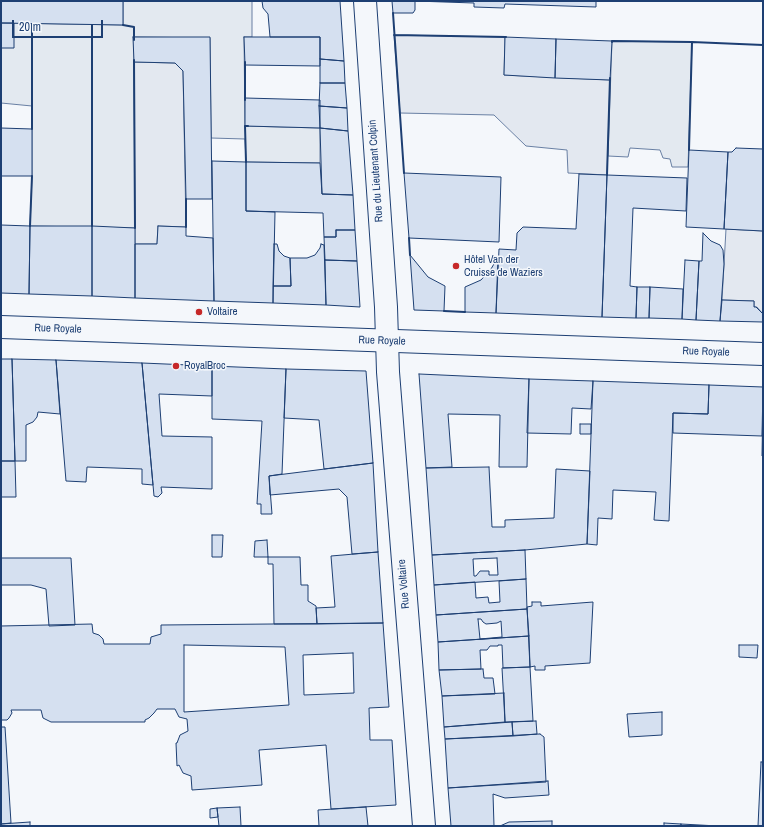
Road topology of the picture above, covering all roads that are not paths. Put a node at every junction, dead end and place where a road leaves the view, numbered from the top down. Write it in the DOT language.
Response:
graph roads {
  1 [pos="365,1"];
  2 [pos="1,327"];
  3 [pos="387,341"];
  4 [pos="763,354"];
  5 [pos="424,826"];
  1 -- 3 [label="street, Rue du Lieutenant Colpin"];
  2 -- 3 [label="street, Rue Royale"];
  3 -- 4 [label="street, Rue Royale"];
  3 -- 5 [label="street, Rue Voltaire"];
}
